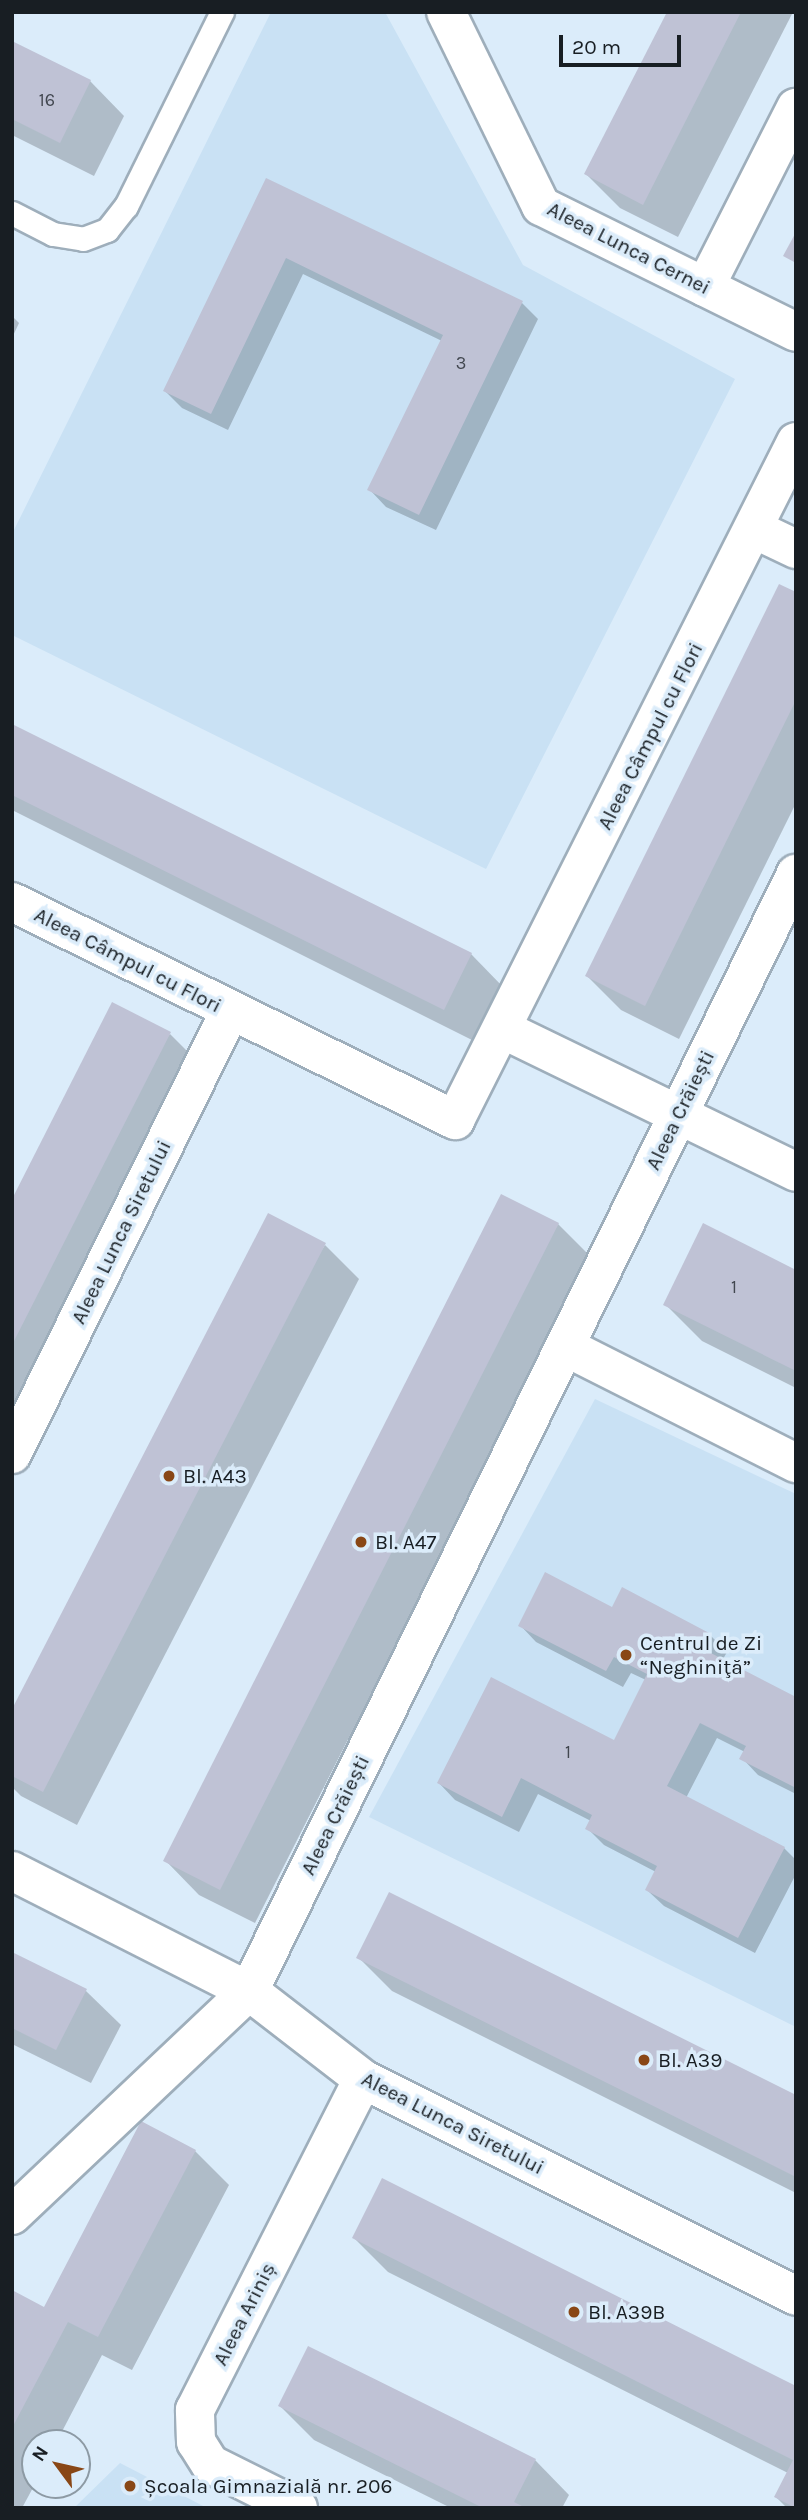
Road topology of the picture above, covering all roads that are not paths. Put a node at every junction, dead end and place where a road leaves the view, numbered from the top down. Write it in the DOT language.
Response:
graph roads {
  1 [pos="222,12"];
  2 [pos="446,12"];
  3 [pos="796,108"];
  4 [pos="12,213"];
  5 [pos="705,287"];
  6 [pos="796,332"];
  7 [pos="796,442"];
  8 [pos="754,529"];
  9 [pos="796,550"];
  10 [pos="796,874"];
  11 [pos="12,902"];
  12 [pos="230,1011"];
  13 [pos="502,1029"];
  14 [pos="678,1115"];
  15 [pos="796,1172"];
  16 [pos="566,1347"];
  17 [pos="12,1454"];
  18 [pos="796,1463"];
  19 [pos="12,1871"];
  20 [pos="249,1991"];
  21 [pos="363,2079"];
  22 [pos="12,2215"];
  23 [pos="796,2296"];
  24 [pos="298,2508"];
  1 -- 4 [label="lane"];
  2 -- 5 [label="street, Aleea Lunca Cernei"];
  3 -- 5 [label="street"];
  5 -- 6 [label="street, Aleea Lunca Cernei"];
  7 -- 8 [label="street, Aleea Câmpul cu Flori"];
  8 -- 9 [label="street"];
  8 -- 13 [label="street, Aleea Câmpul cu Flori"];
  10 -- 14 [label="street, Aleea Crăiești"];
  11 -- 12 [label="street, Aleea Câmpul cu Flori"];
  12 -- 13 [label="street, Aleea Câmpul cu Flori"];
  12 -- 17 [label="street, Aleea Lunca Siretului"];
  13 -- 14 [label="street"];
  14 -- 15 [label="street"];
  14 -- 16 [label="street, Aleea Crăiești"];
  16 -- 18 [label="street"];
  16 -- 20 [label="street, Aleea Crăiești"];
  19 -- 20 [label="street, Aleea Lunca Siretului"];
  20 -- 21 [label="street, Aleea Lunca Siretului"];
  20 -- 22 [label="street, Aleea Crăiești"];
  21 -- 23 [label="street, Aleea Lunca Siretului"];
  21 -- 24 [label="street, Aleea Ariniș"];
}
